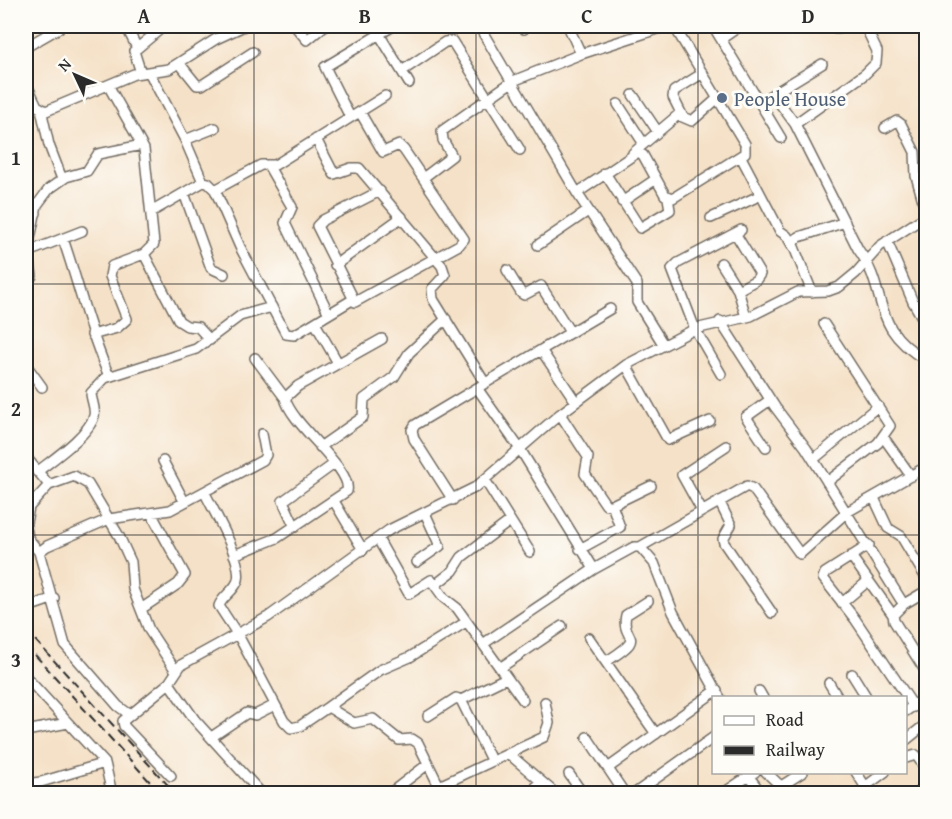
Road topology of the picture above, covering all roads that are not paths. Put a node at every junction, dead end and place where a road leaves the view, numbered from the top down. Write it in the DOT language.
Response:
graph roads {
  1 [pos="126,26"];
  2 [pos="164,26"];
  3 [pos="244,26"];
  4 [pos="295,26"];
  5 [pos="324,26"];
  6 [pos="393,26"];
  7 [pos="479,26"];
  8 [pos="568,26"];
  9 [pos="633,26"];
  10 [pos="667,26"];
  11 [pos="674,26"];
  12 [pos="713,26"];
  13 [pos="740,26"];
  14 [pos="832,26"];
  15 [pos="846,26"];
  16 [pos="865,26"];
  17 [pos="59,28"];
  18 [pos="379,34"];
  19 [pos="639,35"];
  20 [pos="722,39"];
  21 [pos="26,47"];
  22 [pos="137,48"];
  23 [pos="253,52"];
  24 [pos="581,54"];
  25 [pos="180,64"];
  26 [pos="822,64"];
  27 [pos="402,71"];
  28 [pos="145,73"];
  29 [pos="703,73"];
  30 [pos="513,81"];
  31 [pos="26,83"];
  32 [pos="409,83"];
  33 [pos="108,85"];
  34 [pos="772,94"];
  35 [pos="633,95"];
  36 [pos="385,96"];
  37 [pos="489,98"];
  38 [pos="718,98"];
  39 [pos="760,101"];
  40 [pos="618,104"];
  41 [pos="41,109"];
  42 [pos="360,112"];
  43 [pos="682,115"];
  44 [pos="350,117"];
  45 [pos="795,124"];
  46 [pos="215,128"];
  47 [pos="885,128"];
  48 [pos="658,132"];
  49 [pos="781,138"];
  50 [pos="316,139"];
  51 [pos="185,140"];
  52 [pos="644,144"];
  53 [pos="142,146"];
  54 [pos="520,150"];
  55 [pos="633,153"];
  56 [pos="741,157"];
  57 [pos="268,165"];
  58 [pos="605,173"];
  59 [pos="423,178"];
  60 [pos="62,179"];
  61 [pos="656,179"];
  62 [pos="203,182"];
  63 [pos="923,186"];
  64 [pos="215,190"];
  65 [pos="380,192"];
  66 [pos="184,193"];
  67 [pos="577,193"];
  68 [pos="761,195"];
  69 [pos="668,198"];
  70 [pos="26,201"];
  71 [pos="622,202"];
  72 [pos="588,211"];
  73 [pos="927,211"];
  74 [pos="151,212"];
  75 [pos="36,213"];
  76 [pos="927,216"];
  77 [pos="402,218"];
  78 [pos="711,218"];
  79 [pos="845,222"];
  80 [pos="82,231"];
  81 [pos="63,239"];
  82 [pos="887,241"];
  83 [pos="538,245"];
  84 [pos="792,245"];
  85 [pos="28,252"];
  86 [pos="144,254"];
  87 [pos="435,258"];
  88 [pos="867,261"];
  89 [pos="721,263"];
  90 [pos="335,265"];
  91 [pos="507,270"];
  92 [pos="224,274"];
  93 [pos="26,285"];
  94 [pos="738,290"];
  95 [pos="812,292"];
  96 [pos="352,300"];
  97 [pos="272,306"];
  98 [pos="610,309"];
  99 [pos="329,314"];
  100 [pos="746,317"];
  101 [pos="446,319"];
  102 [pos="720,321"];
  103 [pos="315,323"];
  104 [pos="824,324"];
  105 [pos="927,324"];
  106 [pos="695,329"];
  107 [pos="570,332"];
  108 [pos="92,336"];
  109 [pos="382,339"];
  110 [pos="210,340"];
  111 [pos="663,344"];
  112 [pos="541,350"];
  113 [pos="255,358"];
  114 [pos="927,360"];
  115 [pos="338,363"];
  116 [pos="26,364"];
  117 [pos="626,365"];
  118 [pos="721,374"];
  119 [pos="109,376"];
  120 [pos="481,386"];
  121 [pos="42,387"];
  122 [pos="285,399"];
  123 [pos="770,400"];
  124 [pos="576,402"];
  125 [pos="878,406"];
  126 [pos="560,414"];
  127 [pos="710,421"];
  128 [pos="262,434"];
  129 [pos="884,438"];
  130 [pos="726,446"];
  131 [pos="320,447"];
  132 [pos="766,447"];
  133 [pos="520,449"];
  134 [pos="26,457"];
  135 [pos="813,459"];
  136 [pos="163,461"];
  137 [pos="333,464"];
  138 [pos="927,467"];
  139 [pos="37,472"];
  140 [pos="911,476"];
  141 [pos="485,480"];
  142 [pos="827,482"];
  143 [pos="49,485"];
  144 [pos="651,486"];
  145 [pos="205,493"];
  146 [pos="874,498"];
  147 [pos="453,500"];
  148 [pos="184,501"];
  149 [pos="334,501"];
  150 [pos="719,501"];
  151 [pos="612,505"];
  152 [pos="702,511"];
  153 [pos="847,512"];
  154 [pos="151,513"];
  155 [pos="425,513"];
  156 [pos="109,519"];
  157 [pos="510,521"];
  158 [pos="26,524"];
  159 [pos="295,526"];
  160 [pos="378,539"];
  161 [pos="869,544"];
  162 [pos="640,547"];
  163 [pos="580,549"];
  164 [pos="363,550"];
  165 [pos="39,552"];
  166 [pos="530,552"];
  167 [pos="234,555"];
  168 [pos="851,556"];
  169 [pos="417,562"];
  170 [pos="594,569"];
  171 [pos="927,578"];
  172 [pos="868,581"];
  173 [pos="435,585"];
  174 [pos="925,594"];
  175 [pos="54,598"];
  176 [pos="648,601"];
  177 [pos="842,603"];
  178 [pos="904,604"];
  179 [pos="26,606"];
  180 [pos="141,609"];
  181 [pos="772,613"];
  182 [pos="893,615"];
  183 [pos="466,622"];
  184 [pos="562,626"];
  185 [pos="238,635"];
  186 [pos="589,639"];
  187 [pos="483,644"];
  188 [pos="607,661"];
  189 [pos="500,668"];
  190 [pos="176,671"];
  191 [pos="927,672"];
  192 [pos="852,674"];
  193 [pos="26,676"];
  194 [pos="506,678"];
  195 [pos="169,683"];
  196 [pos="829,683"];
  197 [pos="718,694"];
  198 [pos="837,696"];
  199 [pos="866,696"];
  200 [pos="902,696"];
  201 [pos="712,698"];
  202 [pos="927,698"];
  203 [pos="461,700"];
  204 [pos="523,700"];
  205 [pos="545,702"];
  206 [pos="275,705"];
  207 [pos="328,707"];
  208 [pos="910,709"];
  209 [pos="129,714"];
  210 [pos="428,716"];
  211 [pos="68,723"];
  212 [pos="927,724"];
  213 [pos="26,731"];
  214 [pos="656,734"];
  215 [pos="213,736"];
  216 [pos="587,737"];
  217 [pos="712,738"];
  218 [pos="907,739"];
  219 [pos="509,754"];
  220 [pos="907,758"];
  221 [pos="490,760"];
  222 [pos="105,763"];
  223 [pos="428,764"];
  224 [pos="608,768"];
  225 [pos="927,769"];
  226 [pos="570,774"];
  227 [pos="768,774"];
  228 [pos="800,774"];
  229 [pos="859,774"];
  230 [pos="883,774"];
  231 [pos="752,775"];
  232 [pos="171,776"];
  233 [pos="539,781"];
  234 [pos="26,784"];
  235 [pos="782,785"];
  236 [pos="437,790"];
  237 [pos="868,790"];
  238 [pos="112,794"];
  239 [pos="262,794"];
  240 [pos="389,794"];
  241 [pos="533,794"];
  242 [pos="556,794"];
  243 [pos="583,794"];
  244 [pos="625,794"];
  245 [pos="634,794"];
  246 [pos="722,794"];
  247 [pos="762,794"];
  248 [pos="768,794"];
  249 [pos="789,794"];
  1 -- 22 [label="street"];
  2 -- 22 [label="street"];
  3 -- 25 [label="street"];
  4 -- 5 [label="street"];
  6 -- 18 [label="street"];
  7 -- 30 [label="street"];
  8 -- 24 [label="street"];
  9 -- 19 [label="street"];
  10 -- 19 [label="street"];
  11 -- 29 [label="street"];
  12 -- 20 [label="street"];
  13 -- 20 [label="street"];
  14 -- 15 [label="street"];
  16 -- 45 [label="street"];
  17 -- 21 [label="street"];
  18 -- 27 [label="street"];
  18 -- 44 [label="street"];
  19 -- 24 [label="street"];
  20 -- 39 [label="street"];
  22 -- 28 [label="street"];
  23 -- 25 [label="street"];
  24 -- 30 [label="street"];
  25 -- 28 [label="street"];
  26 -- 34 [label="street"];
  27 -- 32 [label="street"];
  27 -- 37 [label="street"];
  28 -- 33 [label="street"];
  28 -- 51 [label="street"];
  29 -- 38 [label="street"];
  29 -- 43 [label="street"];
  30 -- 37 [label="street"];
  30 -- 67 [label="street"];
  31 -- 41 [label="street"];
  33 -- 41 [label="street"];
  33 -- 53 [label="street"];
  34 -- 39 [label="street"];
  34 -- 45 [label="street"];
  35 -- 48 [label="street"];
  36 -- 42 [label="street"];
  37 -- 54 [label="street"];
  37 -- 59 [label="street"];
  38 -- 43 [label="street"];
  38 -- 56 [label="street"];
  39 -- 49 [label="street"];
  40 -- 52 [label="street"];
  41 -- 60 [label="street"];
  42 -- 44 [label="street"];
  42 -- 59 [label="street"];
  43 -- 48 [label="street"];
  44 -- 50 [label="street"];
  45 -- 79 [label="street"];
  46 -- 51 [label="street"];
  47 -- 63 [label="street"];
  48 -- 52 [label="street"];
  50 -- 57 [label="street"];
  50 -- 65 [label="street"];
  51 -- 62 [label="street"];
  52 -- 55 [label="street"];
  53 -- 60 [label="street"];
  53 -- 74 [label="street"];
  55 -- 58 [label="street"];
  55 -- 61 [label="street"];
  56 -- 68 [label="street"];
  56 -- 69 [label="street"];
  57 -- 64 [label="street"];
  57 -- 99 [label="street"];
  58 -- 67 [label="street"];
  58 -- 71 [label="street"];
  59 -- 87 [label="street"];
  60 -- 75 [label="street"];
  61 -- 69 [label="street"];
  61 -- 71 [label="street"];
  62 -- 64 [label="street"];
  62 -- 66 [label="street"];
  63 -- 73 [label="street"];
  64 -- 97 [label="street"];
  65 -- 77 [label="street"];
  65 -- 90 [label="street"];
  66 -- 74 [label="street"];
  66 -- 92 [label="street"];
  67 -- 72 [label="street"];
  68 -- 78 [label="street"];
  68 -- 84 [label="street"];
  69 -- 71 [label="street"];
  70 -- 75 [label="street"];
  72 -- 83 [label="street"];
  72 -- 111 [label="street"];
  74 -- 86 [label="street"];
  75 -- 85 [label="street"];
  76 -- 82 [label="street"];
  77 -- 87 [label="street"];
  77 -- 90 [label="street"];
  79 -- 84 [label="street"];
  79 -- 88 [label="street"];
  80 -- 81 [label="street"];
  81 -- 85 [label="street"];
  81 -- 108 [label="street"];
  82 -- 88 [label="street"];
  82 -- 105 [label="street"];
  84 -- 95 [label="street"];
  85 -- 93 [label="street"];
  86 -- 108 [label="street"];
  86 -- 110 [label="street"];
  87 -- 96 [label="street"];
  87 -- 101 [label="street"];
  88 -- 95 [label="street"];
  88 -- 114 [label="street"];
  89 -- 94 [label="street"];
  90 -- 96 [label="street"];
  91 -- 107 [label="street"];
  94 -- 100 [label="street"];
  94 -- 106 [label="street"];
  95 -- 100 [label="street"];
  96 -- 99 [label="street"];
  97 -- 103 [label="street"];
  97 -- 110 [label="street"];
  98 -- 107 [label="street"];
  99 -- 103 [label="street"];
  100 -- 102 [label="street"];
  101 -- 120 [label="street"];
  101 -- 131 [label="street"];
  102 -- 106 [label="street"];
  102 -- 123 [label="street"];
  103 -- 115 [label="street"];
  104 -- 125 [label="street"];
  106 -- 111 [label="street"];
  106 -- 118 [label="street"];
  107 -- 112 [label="street"];
  108 -- 119 [label="street"];
  109 -- 115 [label="street"];
  110 -- 119 [label="street"];
  111 -- 117 [label="street"];
  112 -- 120 [label="street"];
  112 -- 124 [label="street"];
  113 -- 122 [label="street"];
  115 -- 122 [label="street"];
  116 -- 121 [label="street"];
  117 -- 124 [label="street"];
  117 -- 127 [label="street"];
  119 -- 139 [label="street"];
  120 -- 133 [label="street"];
  120 -- 147 [label="street"];
  122 -- 131 [label="street"];
  123 -- 132 [label="street"];
  123 -- 135 [label="street"];
  124 -- 126 [label="street"];
  125 -- 129 [label="street"];
  125 -- 135 [label="street"];
  126 -- 133 [label="street"];
  126 -- 151 [label="street"];
  128 -- 145 [label="street"];
  129 -- 140 [label="street"];
  129 -- 142 [label="street"];
  130 -- 152 [label="street"];
  131 -- 137 [label="street"];
  133 -- 141 [label="street"];
  133 -- 163 [label="street"];
  134 -- 139 [label="street"];
  135 -- 142 [label="street"];
  136 -- 148 [label="street"];
  137 -- 149 [label="street"];
  137 -- 159 [label="street"];
  138 -- 140 [label="street"];
  139 -- 143 [label="street"];
  140 -- 146 [label="street"];
  141 -- 147 [label="street"];
  141 -- 157 [label="street"];
  142 -- 153 [label="street"];
  143 -- 156 [label="street"];
  143 -- 158 [label="street"];
  144 -- 151 [label="street"];
  145 -- 148 [label="street"];
  145 -- 167 [label="street"];
  146 -- 153 [label="street"];
  146 -- 171 [label="street"];
  147 -- 155 [label="street"];
  148 -- 154 [label="street"];
  149 -- 159 [label="street"];
  149 -- 164 [label="street"];
  150 -- 152 [label="street"];
  150 -- 153 [label="street"];
  150 -- 181 [label="street"];
  151 -- 163 [label="street"];
  152 -- 162 [label="street"];
  153 -- 161 [label="street"];
  154 -- 156 [label="street"];
  154 -- 180 [label="street"];
  155 -- 160 [label="street"];
  155 -- 169 [label="street"];
  156 -- 165 [label="street"];
  156 -- 180 [label="street"];
  157 -- 166 [label="street"];
  157 -- 173 [label="street"];
  158 -- 165 [label="street"];
  159 -- 167 [label="street"];
  160 -- 164 [label="street"];
  160 -- 173 [label="street"];
  161 -- 168 [label="street"];
  161 -- 178 [label="street"];
  162 -- 170 [label="street"];
  162 -- 197 [label="street"];
  163 -- 170 [label="street"];
  164 -- 185 [label="street"];
  165 -- 175 [label="street"];
  167 -- 185 [label="street"];
  168 -- 172 [label="street"];
  168 -- 177 [label="street"];
  170 -- 187 [label="street"];
  172 -- 177 [label="street"];
  172 -- 182 [label="street"];
  173 -- 183 [label="street"];
  174 -- 178 [label="street"];
  175 -- 179 [label="street"];
  175 -- 209 [label="street"];
  176 -- 188 [label="street"];
  177 -- 200 [label="street"];
  178 -- 182 [label="street"];
  180 -- 190 [label="street"];
  182 -- 191 [label="street"];
  183 -- 187 [label="street"];
  183 -- 207 [label="street"];
  184 -- 189 [label="street"];
  185 -- 190 [label="street"];
  185 -- 206 [label="street"];
  186 -- 188 [label="street"];
  187 -- 189 [label="street"];
  188 -- 214 [label="street"];
  189 -- 194 [label="street"];
  190 -- 195 [label="street"];
  192 -- 199 [label="street"];
  193 -- 211 [label="street"];
  194 -- 203 [label="street"];
  194 -- 204 [label="street"];
  195 -- 209 [label="street"];
  195 -- 215 [label="street"];
  196 -- 198 [label="street"];
  201 -- 214 [label="street"];
  202 -- 208 [label="street"];
  203 -- 210 [label="street"];
  203 -- 221 [label="street"];
  205 -- 219 [label="street"];
  206 -- 207 [label="street"];
  206 -- 215 [label="street"];
  207 -- 223 [label="street"];
  209 -- 232 [label="street"];
  211 -- 213 [label="street"];
  211 -- 222 [label="street"];
  212 -- 218 [label="street"];
  214 -- 224 [label="street"];
  215 -- 239 [label="street"];
  216 -- 224 [label="street"];
  217 -- 245 [label="street"];
  219 -- 221 [label="street"];
  219 -- 233 [label="street"];
  220 -- 225 [label="street"];
  221 -- 236 [label="street"];
  222 -- 234 [label="street"];
  222 -- 238 [label="street"];
  223 -- 236 [label="street"];
  223 -- 240 [label="street"];
  224 -- 244 [label="street"];
  226 -- 243 [label="street"];
  227 -- 235 [label="street"];
  228 -- 235 [label="street"];
  229 -- 237 [label="street"];
  230 -- 237 [label="street"];
  231 -- 246 [label="street"];
  231 -- 247 [label="street"];
  233 -- 241 [label="street"];
  233 -- 242 [label="street"];
  235 -- 248 [label="street"];
  235 -- 249 [label="street"];
}
